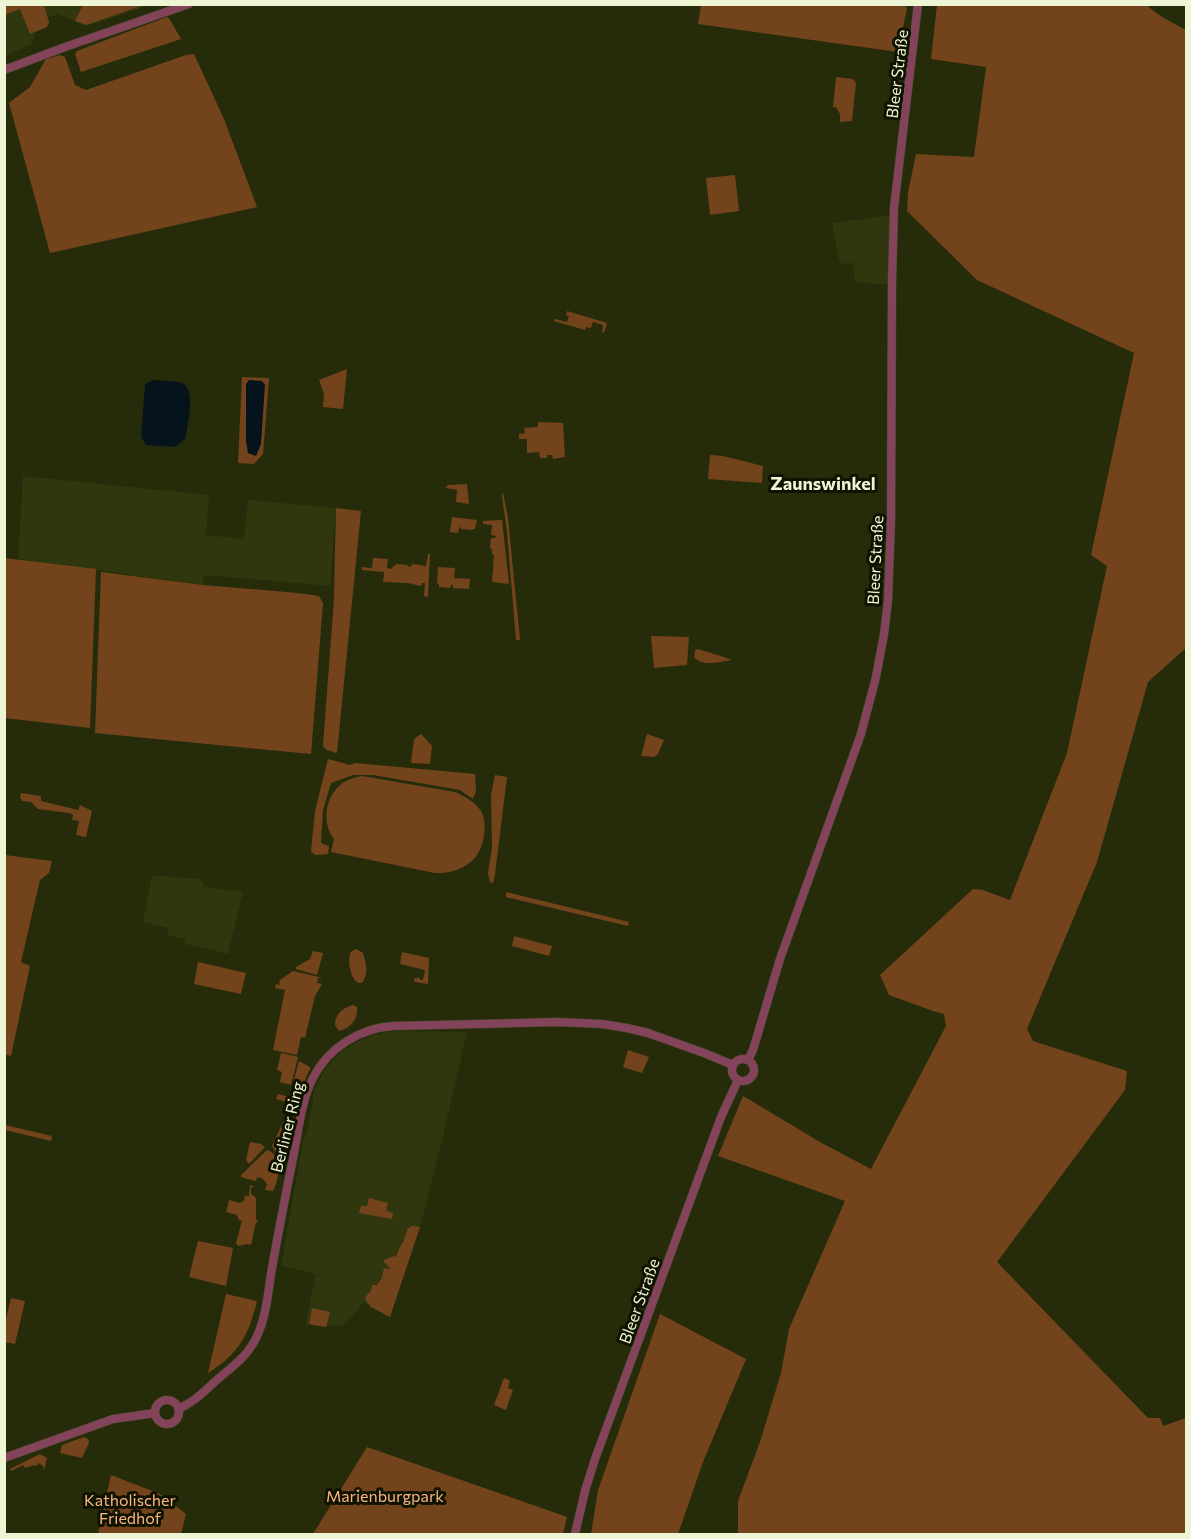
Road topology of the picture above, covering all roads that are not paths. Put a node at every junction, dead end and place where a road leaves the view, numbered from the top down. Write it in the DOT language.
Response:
graph roads {
  1 [pos="189,4"];
  2 [pos="918,4"];
  3 [pos="4,70"];
  4 [pos="748,1060"];
  5 [pos="733,1065"];
  6 [pos="738,1080"];
  7 [pos="178,1409"];
  8 [pos="155,1413"];
  9 [pos="4,1458"];
  10 [pos="575,1534"];
  1 -- 3 [label="street"];
  2 -- 4 [label="street, Bleer Straße"];
  4 -- 5 [label="street"];
  4 -- 6 [label="street"];
  5 -- 6 [label="street"];
  5 -- 7 [label="street, Berliner Ring"];
  6 -- 10 [label="street, Bleer Straße"];
  7 -- 8 [label="street"];
  7 -- 8 [label="street"];
  8 -- 9 [label="street"];
}
